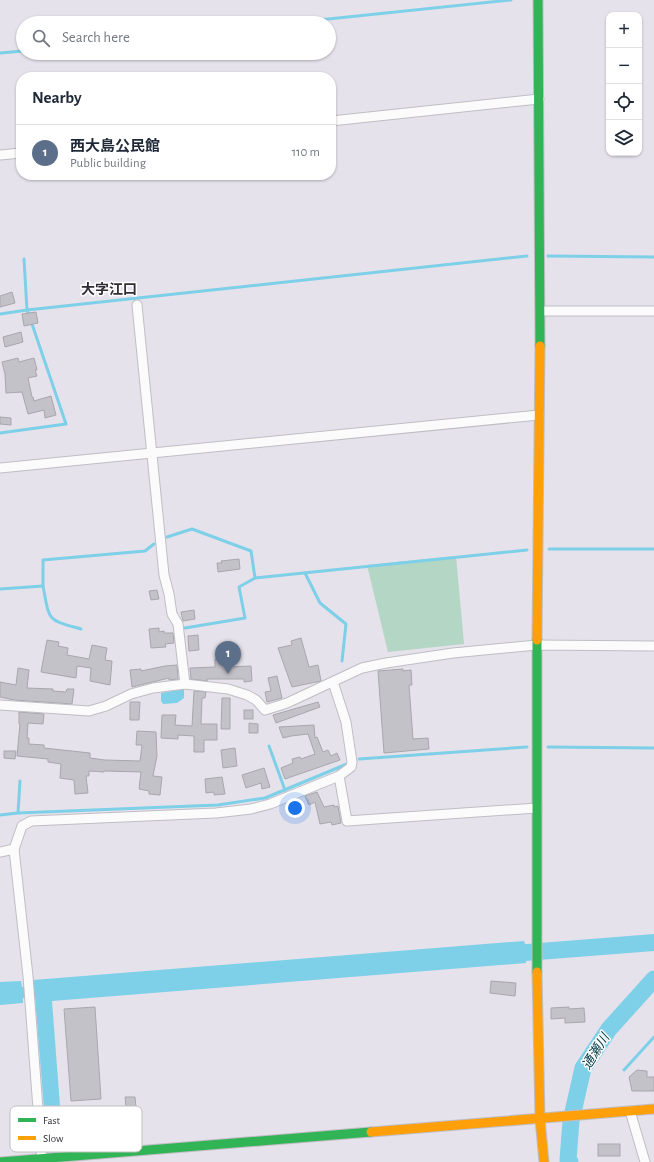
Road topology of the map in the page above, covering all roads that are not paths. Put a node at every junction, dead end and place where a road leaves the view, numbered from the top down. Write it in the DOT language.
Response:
graph roads {
  1 [pos="538,0"];
  2 [pos="539,100"];
  3 [pos="336,120"];
  4 [pos="16,153"];
  5 [pos="0,155"];
  6 [pos="137,305"];
  7 [pos="540,310"];
  8 [pos="654,311"];
  9 [pos="539,415"];
  10 [pos="153,453"];
  11 [pos="0,468"];
  12 [pos="537,645"];
  13 [pos="654,646"];
  14 [pos="333,682"];
  15 [pos="185,684"];
  16 [pos="0,705"];
  17 [pos="339,776"];
  18 [pos="537,808"];
  19 [pos="14,849"];
  20 [pos="0,852"];
  21 [pos="38,1106"];
  22 [pos="654,1109"];
  23 [pos="630,1111"];
  24 [pos="540,1119"];
  25 [pos="141,1152"];
  26 [pos="142,1152"];
  27 [pos="69,1158"];
  28 [pos="43,1159"];
  29 [pos="0,1162"];
  30 [pos="544,1162"];
  31 [pos="645,1162"];
  1 -- 2 [label="street"];
  2 -- 3 [label="street"];
  2 -- 7 [label="street"];
  4 -- 5 [label="street"];
  6 -- 10 [label="street"];
  7 -- 8 [label="street"];
  7 -- 9 [label="street"];
  9 -- 10 [label="street"];
  9 -- 12 [label="street"];
  10 -- 11 [label="street"];
  10 -- 15 [label="street"];
  12 -- 13 [label="street"];
  12 -- 14 [label="street"];
  12 -- 18 [label="street"];
  14 -- 15 [label="street"];
  14 -- 17 [label="street"];
  15 -- 16 [label="street"];
  17 -- 18 [label="street"];
  17 -- 19 [label="street"];
  18 -- 24 [label="street"];
  19 -- 20 [label="street"];
  19 -- 21 [label="street"];
  22 -- 23 [label="street"];
  23 -- 24 [label="street"];
  23 -- 31 [label="street"];
  24 -- 26 [label="street"];
  24 -- 30 [label="street"];
  25 -- 27 [label="street"];
  27 -- 28 [label="street"];
  28 -- 29 [label="street"];
}
